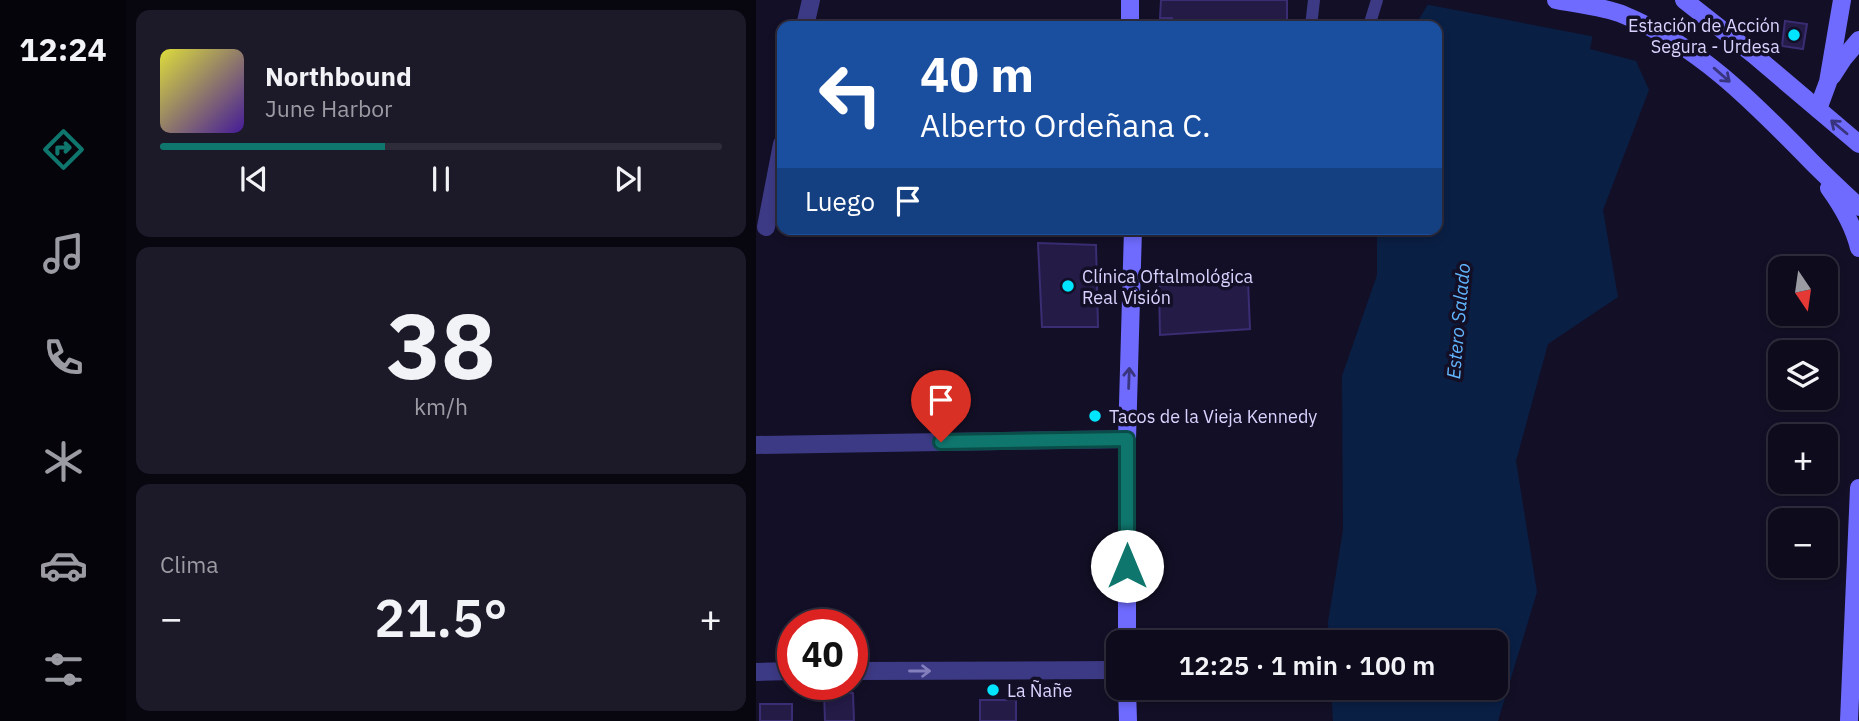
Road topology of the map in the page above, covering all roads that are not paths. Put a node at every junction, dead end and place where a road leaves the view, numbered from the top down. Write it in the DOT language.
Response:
graph roads {
  1 [pos="811,0"];
  2 [pos="1130,0"];
  3 [pos="1314,0"];
  4 [pos="1377,0"];
  5 [pos="1556,0"];
  6 [pos="1684,0"];
  7 [pos="1842,0"];
  8 [pos="806,21"];
  9 [pos="1130,21"];
  10 [pos="1312,21"];
  11 [pos="1371,21"];
  12 [pos="1859,40"];
  13 [pos="1828,82"];
  14 [pos="1818,110"];
  15 [pos="1859,144"];
  16 [pos="1807,157"];
  17 [pos="777,173"];
  18 [pos="1859,207"];
  19 [pos="768,226"];
  20 [pos="1133,235"];
  21 [pos="1859,248"];
  22 [pos="1127,439"];
  23 [pos="756,445"];
  24 [pos="1859,488"];
  25 [pos="1854,603"];
  26 [pos="1859,624"];
  27 [pos="1126,630"];
  28 [pos="1106,670"];
  29 [pos="756,671"];
  30 [pos="777,671"];
  31 [pos="868,671"];
  32 [pos="1127,700"];
  33 [pos="1128,721"];
  34 [pos="1849,721"];
  1 -- 8 [label="street"];
  2 -- 9 [label="street"];
  3 -- 10 [label="lane"];
  4 -- 11 [label="lane"];
  5 -- 16 [label="street, one-way"];
  6 -- 14 [label="street"];
  7 -- 13 [label="street"];
  12 -- 13 [label="street"];
  13 -- 14 [label="street"];
  15 -- 14 [label="street, one-way"];
  16 -- 18 [label="street"];
  16 -- 21 [label="street"];
  17 -- 19 [label="street"];
  22 -- 20 [label="street, one-way"];
  22 -- 23 [label="street"];
  22 -- 27 [label="street"];
  24 -- 25 [label="street"];
  25 -- 26 [label="street"];
  25 -- 34 [label="street"];
  31 -- 28 [label="street, one-way"];
  29 -- 30 [label="street"];
  32 -- 33 [label="street"];
}
